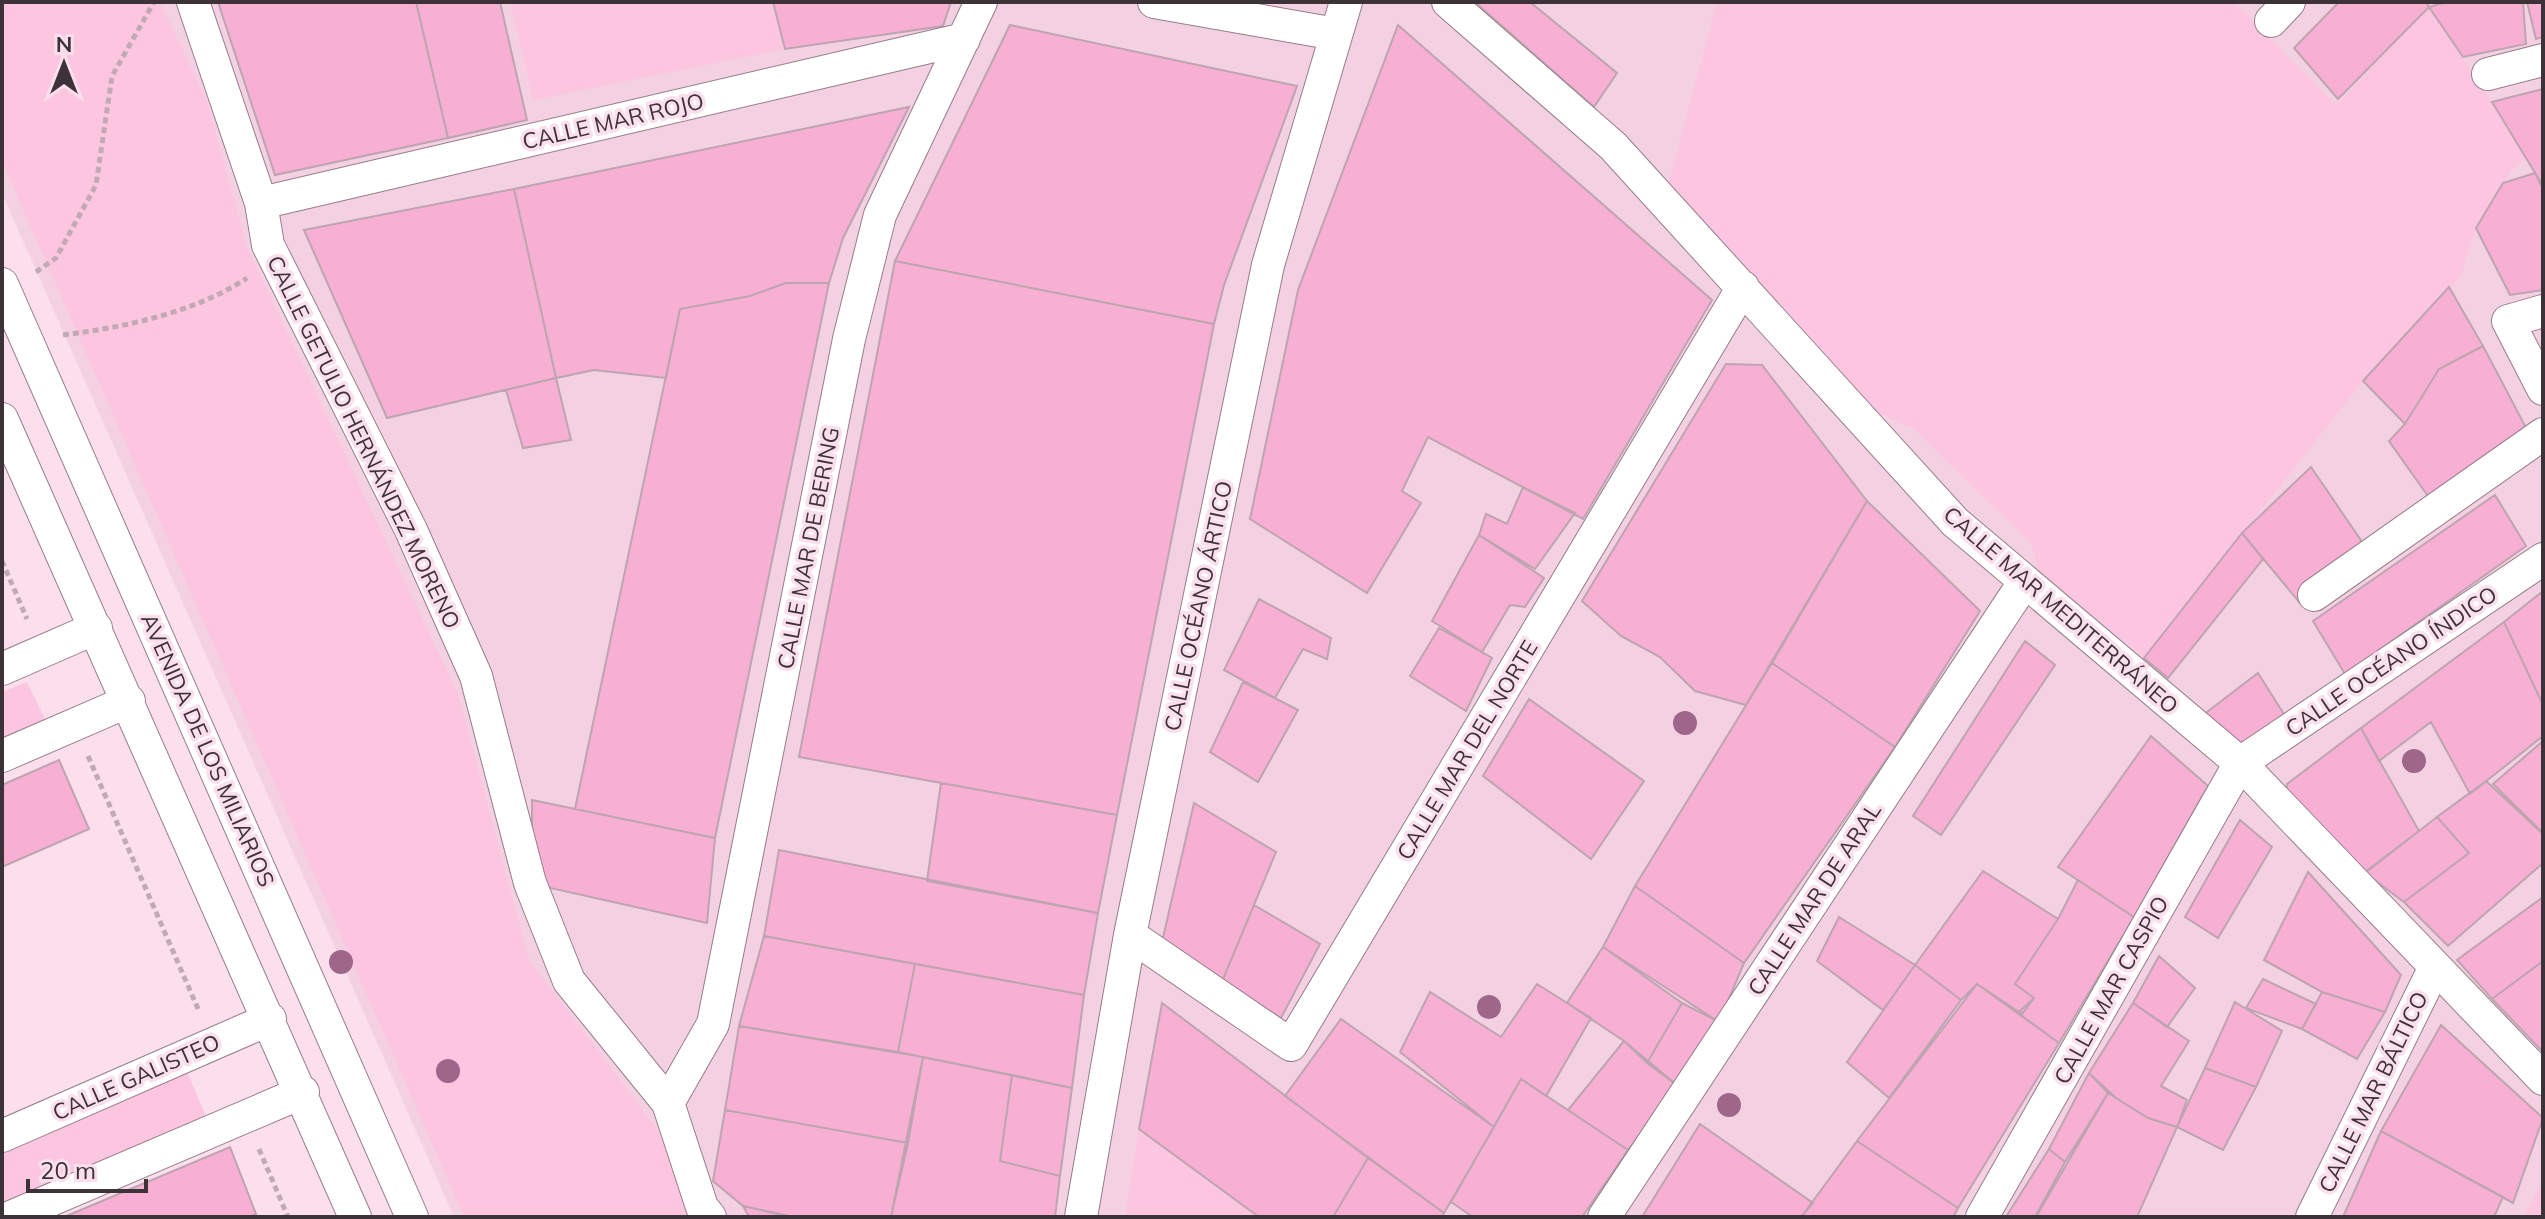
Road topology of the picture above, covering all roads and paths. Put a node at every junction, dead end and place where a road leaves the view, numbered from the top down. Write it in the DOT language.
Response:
graph roads {
  1 [pos="154,2"];
  2 [pos="193,2"];
  3 [pos="981,2"];
  4 [pos="1154,2"];
  5 [pos="1346,2"];
  6 [pos="1448,2"];
  7 [pos="1336,34"];
  8 [pos="964,39"];
  9 [pos="2543,60"];
  10 [pos="2488,74"];
  11 [pos="261,203"];
  12 [pos="274,256"];
  13 [pos="1743,287"];
  14 [pos="4,289"];
  15 [pos="2543,311"];
  16 [pos="27,340"];
  17 [pos="2543,389"];
  18 [pos="2,419"];
  19 [pos="2543,434"];
  20 [pos="2543,559"];
  21 [pos="2,561"];
  22 [pos="2025,581"];
  23 [pos="2314,595"];
  24 [pos="96,628"];
  25 [pos="42,652"];
  26 [pos="2,669"];
  27 [pos="129,701"];
  28 [pos="74,725"];
  29 [pos="2,756"];
  30 [pos="2240,763"];
  31 [pos="1130,935"];
  32 [pos="2435,967"];
  33 [pos="270,1019"];
  34 [pos="213,1044"];
  35 [pos="2543,1079"];
  36 [pos="303,1092"];
  37 [pos="668,1103"];
  38 [pos="244,1117"];
  39 [pos="2,1136"];
  40 [pos="11,1217"];
  41 [pos="288,1217"];
  42 [pos="355,1217"];
  43 [pos="412,1217"];
  44 [pos="710,1217"];
  45 [pos="1081,1217"];
  46 [pos="1604,1217"];
  47 [pos="1982,1217"];
  48 [pos="2312,1217"];
  1 -- 14 [label="path"];
  2 -- 11 [label="street, CALLE GETULIO HERNÁNDEZ MORENO"];
  3 -- 8 [label="street, CALLE MAR DE BERING"];
  4 -- 7 [label="street"];
  5 -- 7 [label="street, CALLE OCÉANO ÁRTICO"];
  6 -- 13 [label="street, CALLE MAR MEDITERRÁNEO"];
  7 -- 31 [label="street, CALLE OCÉANO ÁRTICO"];
  8 -- 11 [label="street, CALLE MAR ROJO"];
  8 -- 37 [label="street, CALLE MAR DE BERING"];
  9 -- 10 [label="street"];
  11 -- 12 [label="street, CALLE GETULIO HERNÁNDEZ MORENO"];
  12 -- 16 [label="path"];
  12 -- 37 [label="street, CALLE GETULIO HERNÁNDEZ MORENO"];
  13 -- 22 [label="street, CALLE MAR MEDITERRÁNEO"];
  13 -- 31 [label="street, CALLE MAR DEL NORTE"];
  14 -- 16 [label="street, AVENIDA DE LOS MILIARIOS"];
  15 -- 17 [label="street"];
  16 -- 43 [label="street, AVENIDA DE LOS MILIARIOS"];
  18 -- 24 [label="street"];
  19 -- 23 [label="street"];
  20 -- 30 [label="street, CALLE OCÉANO ÍNDICO"];
  21 -- 25 [label="path"];
  22 -- 30 [label="street, CALLE MAR MEDITERRÁNEO"];
  22 -- 46 [label="street, CALLE MAR DE ARAL"];
  24 -- 25 [label="street"];
  24 -- 27 [label="street"];
  25 -- 26 [label="street"];
  27 -- 28 [label="street"];
  27 -- 33 [label="street"];
  28 -- 29 [label="street"];
  28 -- 34 [label="path"];
  30 -- 32 [label="street, CALLE MAR MEDITERRÁNEO"];
  30 -- 47 [label="street, CALLE MAR CASPIO"];
  31 -- 45 [label="street, CALLE OCÉANO ÁRTICO"];
  32 -- 35 [label="street, CALLE MAR MEDITERRÁNEO"];
  32 -- 48 [label="street, CALLE MAR BÁLTICO"];
  33 -- 34 [label="street, CALLE GALISTEO"];
  33 -- 36 [label="street"];
  34 -- 39 [label="street, CALLE GALISTEO"];
  36 -- 38 [label="street"];
  36 -- 42 [label="street"];
  37 -- 44 [label="street, CALLE GETULIO HERNÁNDEZ MORENO"];
  38 -- 40 [label="street"];
  38 -- 41 [label="path"];
}
